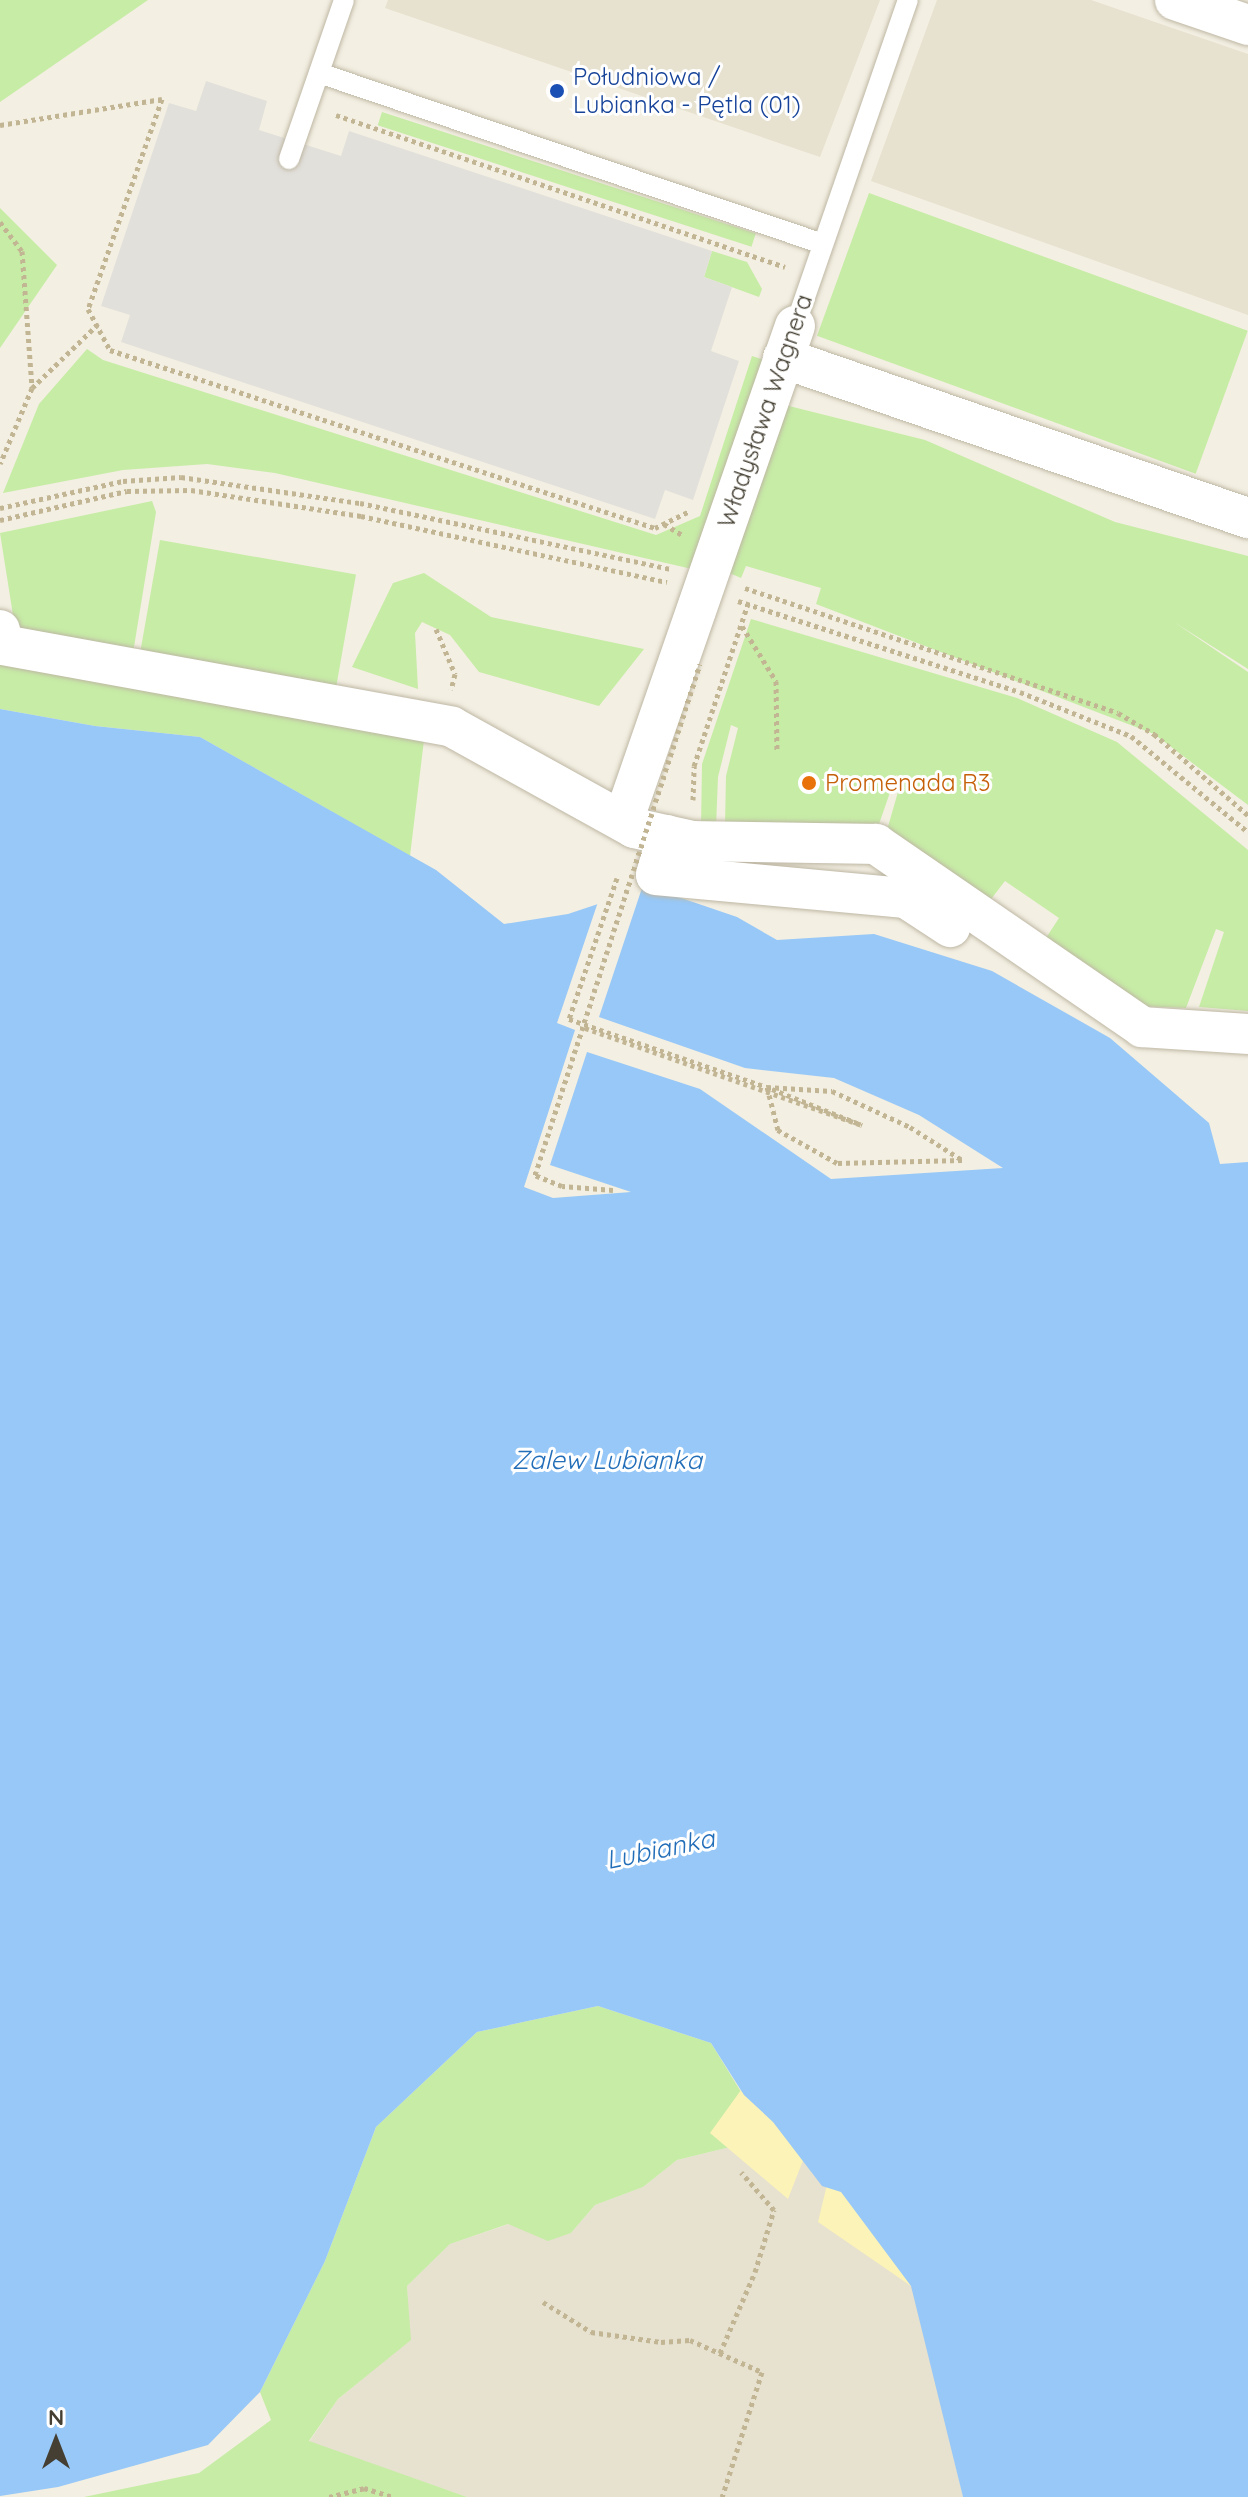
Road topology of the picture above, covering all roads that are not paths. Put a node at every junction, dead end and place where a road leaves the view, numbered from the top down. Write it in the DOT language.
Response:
graph roads {
  1 [pos="344,0"];
  2 [pos="908,0"];
  3 [pos="1198,4"];
  4 [pos="1248,25"];
  5 [pos="319,73"];
  6 [pos="289,159"];
  7 [pos="823,244"];
  8 [pos="789,342"];
  9 [pos="1248,518"];
  10 [pos="705,584"];
  11 [pos="0,630"];
  12 [pos="700,664"];
  13 [pos="654,831"];
  14 [pos="1248,1034"];
  15 [pos="1248,1049"];
  1 -- 5 [label="lane"];
  2 -- 7 [label="lane, Władysława Wagnera"];
  3 -- 4 [label="street"];
  5 -- 6 [label="lane"];
  5 -- 7 [label="lane"];
  7 -- 8 [label="lane, Władysława Wagnera"];
  8 -- 9 [label="street"];
  8 -- 10 [label="street, Władysława Wagnera"];
  10 -- 12 [label="street"];
  10 -- 13 [label="street, Władysława Wagnera"];
  11 -- 13 [label="street"];
  13 -- 14 [label="street"];
  13 -- 15 [label="street, Władysława Wagnera"];
}
